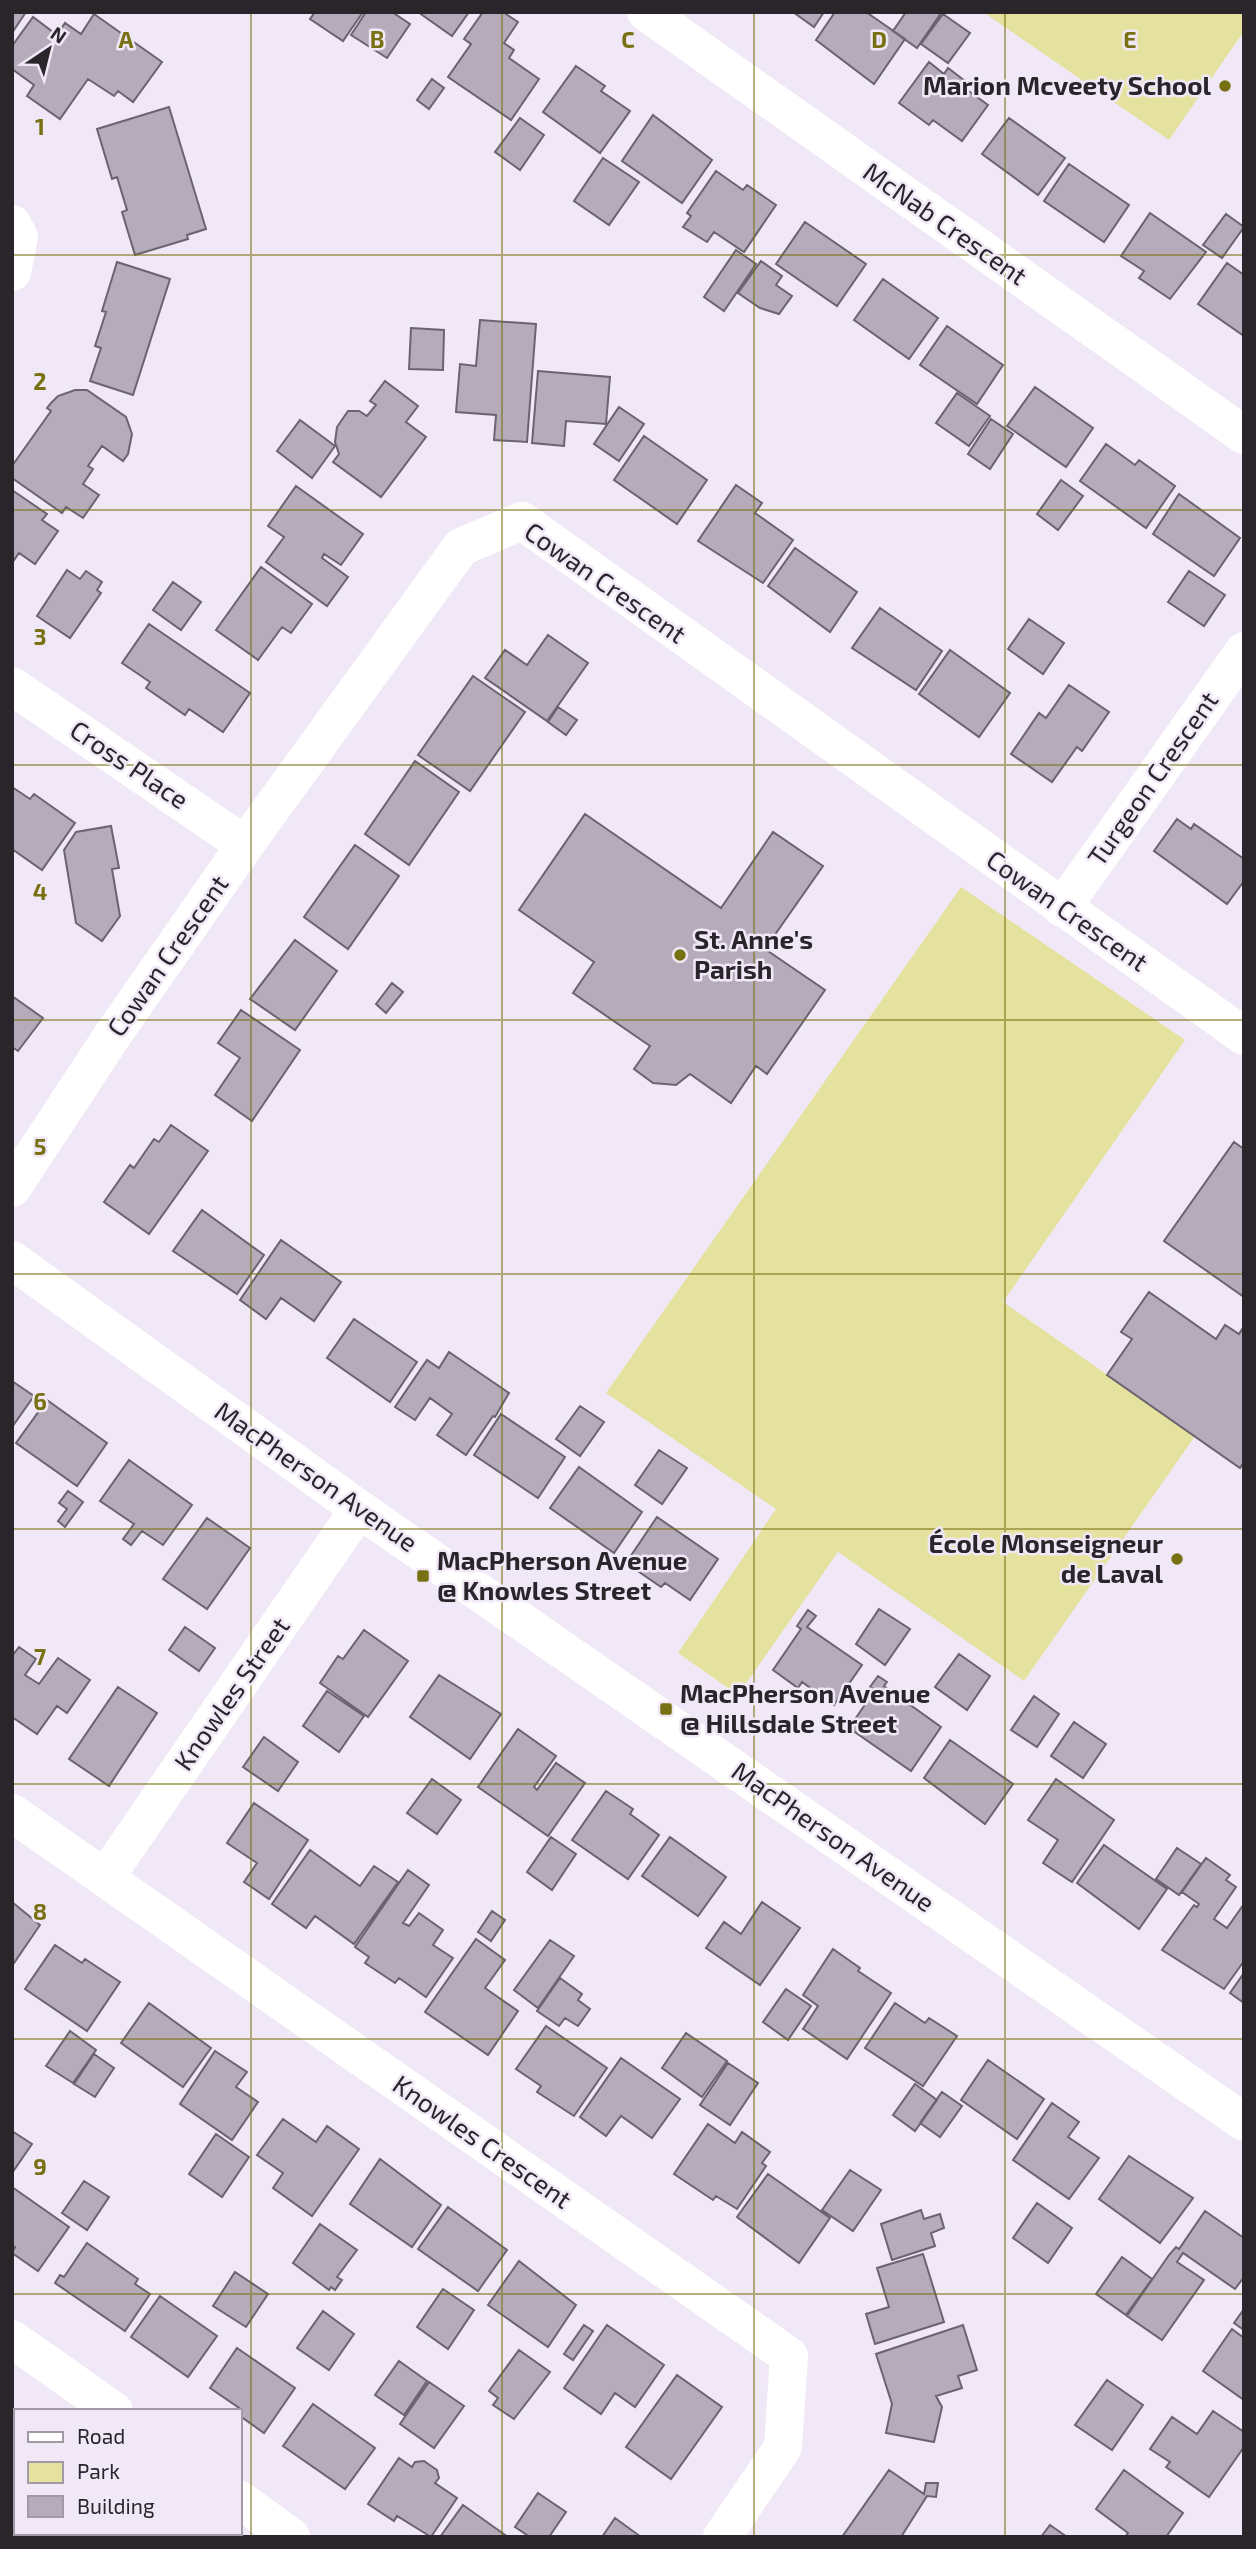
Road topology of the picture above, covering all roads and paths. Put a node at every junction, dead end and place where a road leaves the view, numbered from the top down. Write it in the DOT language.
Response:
graph roads {
  1 [pos="646,12"];
  2 [pos="12,224"];
  3 [pos="12,272"];
  4 [pos="1244,435"];
  5 [pos="1244,651"];
  6 [pos="12,686"];
  7 [pos="245,845"];
  8 [pos="1062,908"];
  9 [pos="1244,1036"];
  10 [pos="12,1188"];
  11 [pos="12,1260"];
  12 [pos="359,1509"];
  13 [pos="12,1813"];
  14 [pos="105,1878"];
  15 [pos="1244,2122"];
  16 [pos="12,2339"];
  17 [pos="111,2409"];
  18 [pos="242,2501"];
  19 [pos="291,2537"];
  20 [pos="722,2537"];
  1 -- 4 [label="street, McNab Crescent"];
  2 -- 3 [label="street"];
  5 -- 8 [label="street, Turgeon Crescent"];
  6 -- 7 [label="street, Cross Place"];
  7 -- 8 [label="street, Cowan Crescent"];
  7 -- 10 [label="street, Cowan Crescent"];
  8 -- 9 [label="street, Cowan Crescent"];
  11 -- 12 [label="street, MacPherson Avenue"];
  12 -- 14 [label="street, Knowles Street"];
  12 -- 15 [label="street, MacPherson Avenue"];
  13 -- 14 [label="street, Knowles Crescent"];
  14 -- 20 [label="street, Knowles Crescent"];
  16 -- 17 [label="street"];
  18 -- 19 [label="street"];
}
